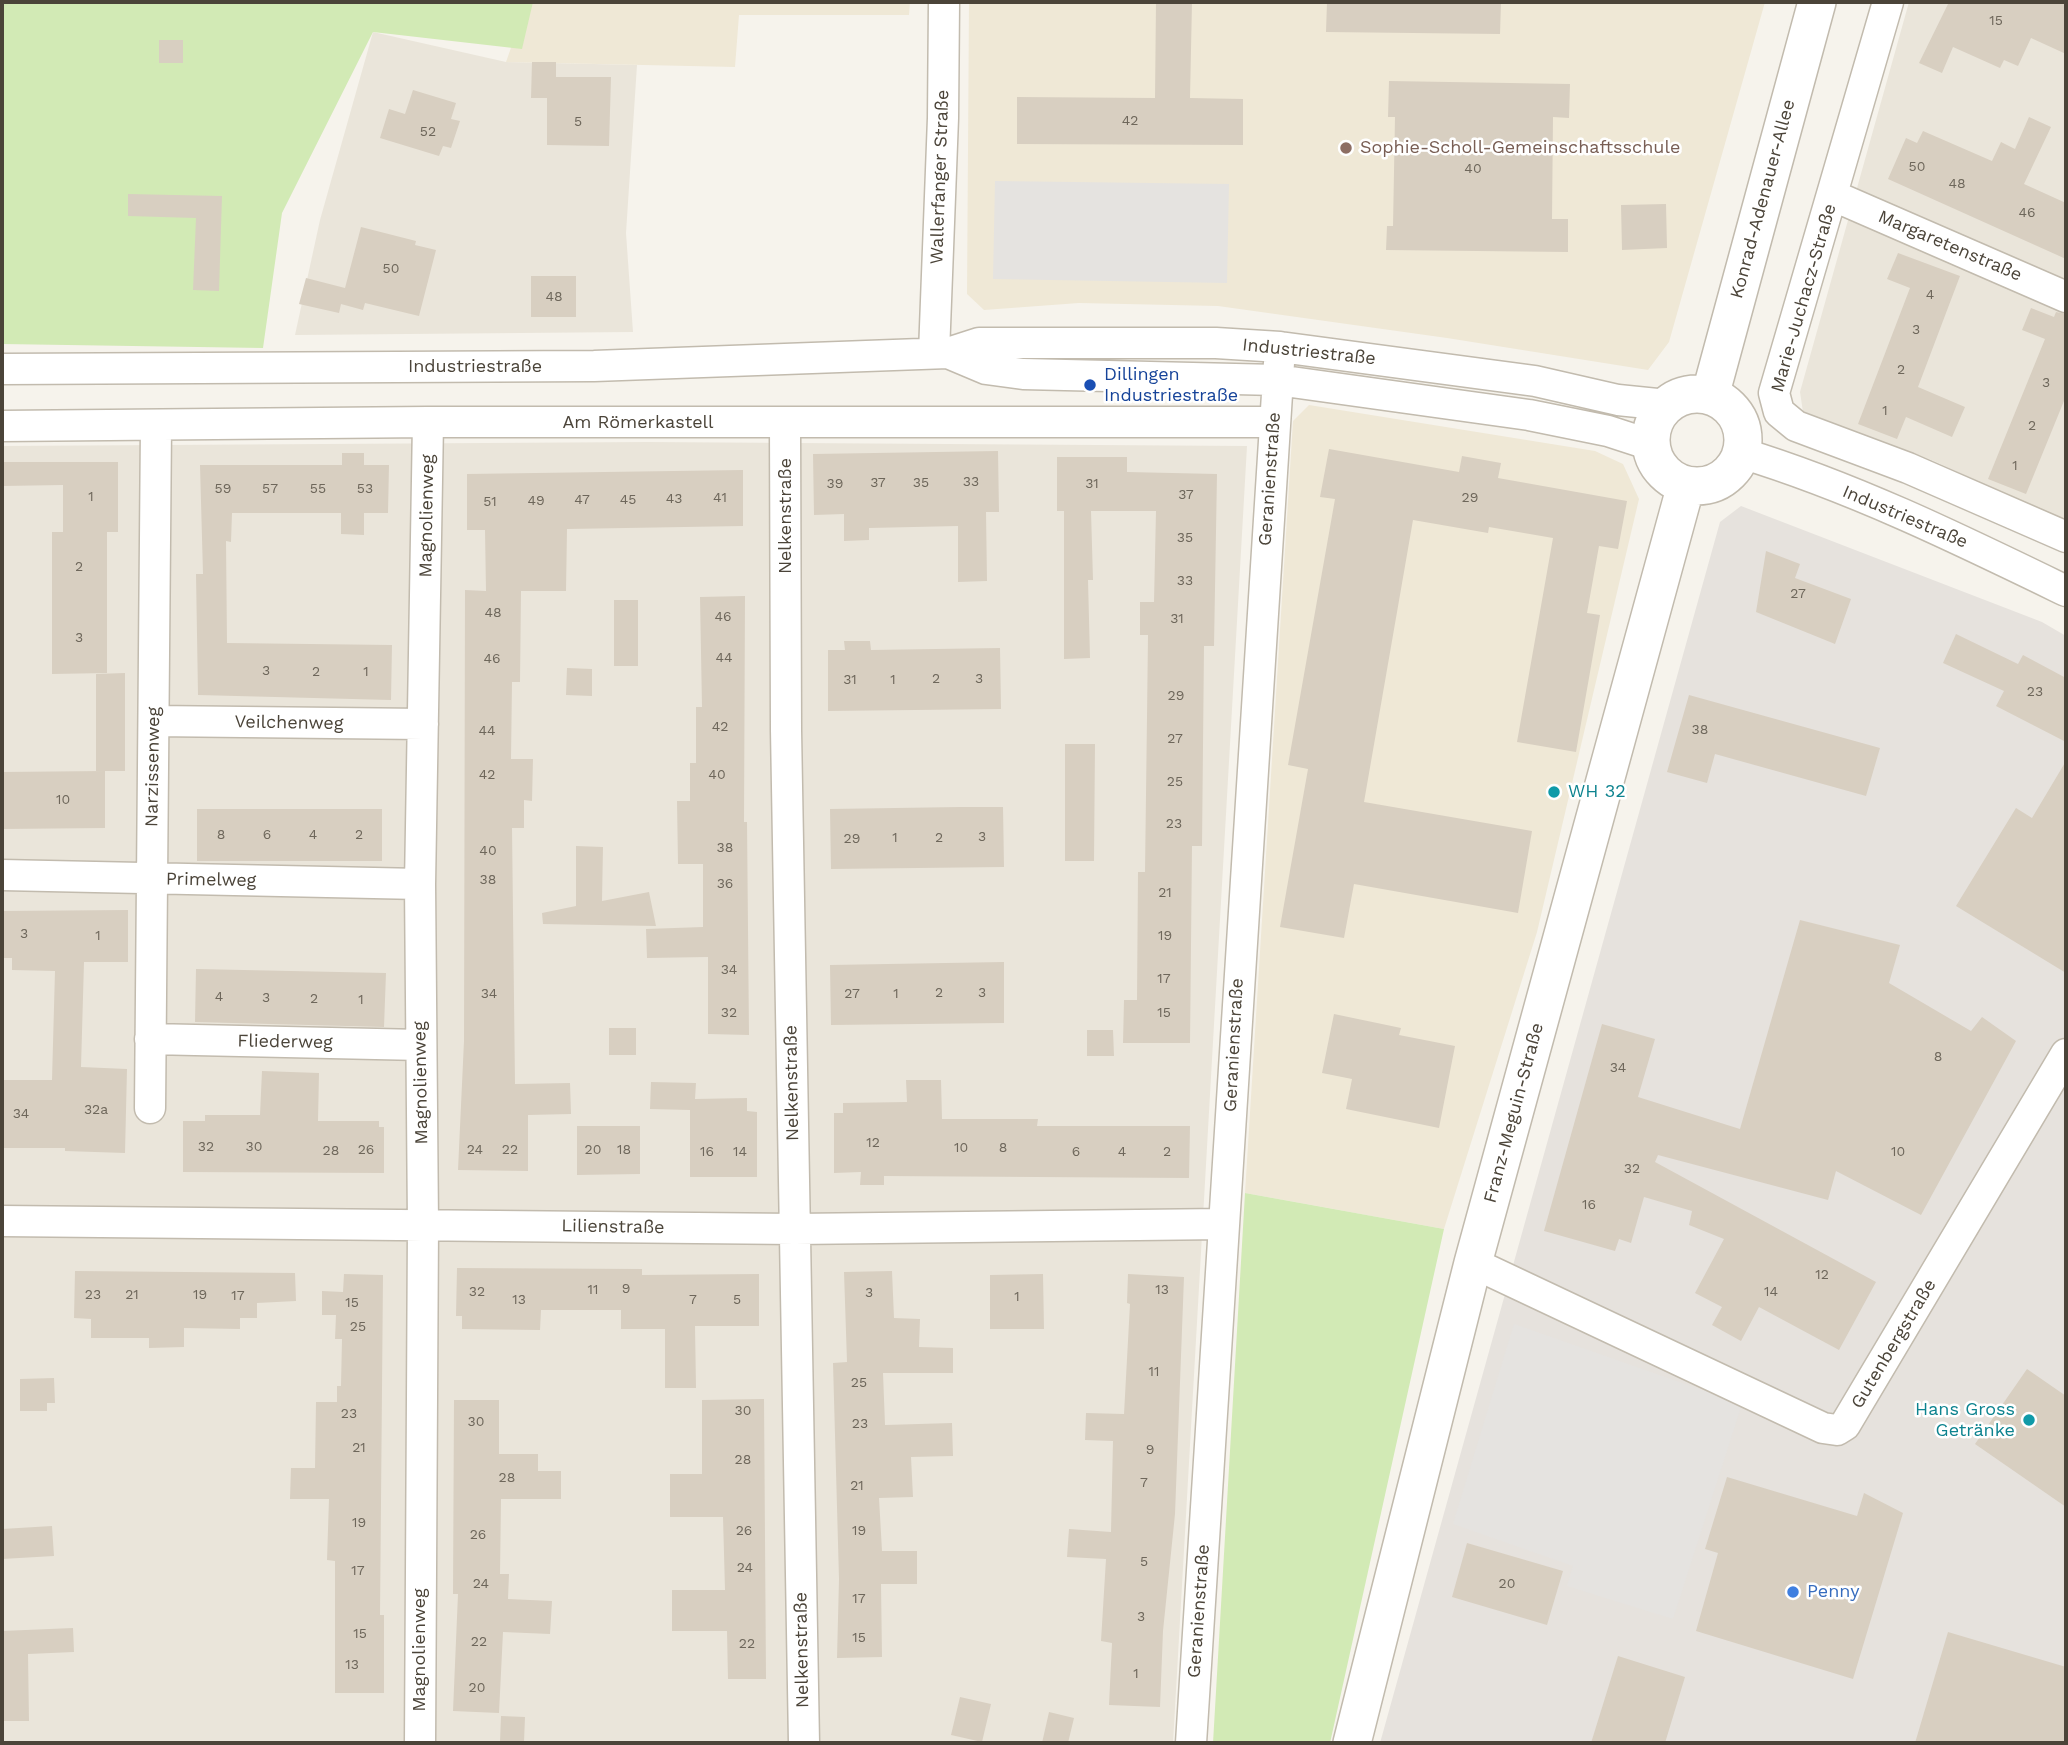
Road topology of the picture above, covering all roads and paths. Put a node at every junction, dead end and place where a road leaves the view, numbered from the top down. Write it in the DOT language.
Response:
graph roads {
  1 [pos="944,2"];
  2 [pos="1816,2"];
  3 [pos="1888,2"];
  4 [pos="1834,196"];
  5 [pos="2066,297"];
  6 [pos="1280,347"];
  7 [pos="941,353"];
  8 [pos="2,369"];
  9 [pos="1277,380"];
  10 [pos="1710,396"];
  11 [pos="1667,405"];
  12 [pos="428,422"];
  13 [pos="1274,422"];
  14 [pos="785,423"];
  15 [pos="156,425"];
  16 [pos="2,426"];
  17 [pos="1651,445"];
  18 [pos="1741,453"];
  19 [pos="1686,485"];
  20 [pos="2066,537"];
  21 [pos="2066,591"];
  22 [pos="154,721"];
  23 [pos="423,724"];
  24 [pos="2,874"];
  25 [pos="151,879"];
  26 [pos="420,884"];
  27 [pos="150,1039"];
  28 [pos="421,1045"];
  29 [pos="2066,1054"];
  30 [pos="150,1108"];
  31 [pos="2,1221"];
  32 [pos="423,1224"];
  33 [pos="1223,1224"];
  34 [pos="795,1229"];
  35 [pos="1473,1263"];
  36 [pos="420,1743"];
  37 [pos="804,1743"];
  38 [pos="1191,1743"];
  39 [pos="1352,1743"];
  1 -- 7 [label="street, Wallerfanger Straße"];
  2 -- 10 [label="street, Konrad-Adenauer-Allee"];
  3 -- 4 [label="street, Marie-Juchacz-Straße"];
  4 -- 5 [label="street, Margaretenstraße"];
  4 -- 20 [label="street, Marie-Juchacz-Straße"];
  6 -- 7 [label="street, Industriestraße"];
  6 -- 9 [label="street, Geranienstraße"];
  6 -- 11 [label="street, Industriestraße"];
  7 -- 8 [label="street, Industriestraße"];
  7 -- 9 [label="street, Industriestraße"];
  9 -- 13 [label="street, Geranienstraße"];
  9 -- 17 [label="street, Industriestraße"];
  10 -- 11 [label="street"];
  10 -- 18 [label="street"];
  11 -- 17 [label="street"];
  12 -- 14 [label="street, Am Römerkastell"];
  12 -- 15 [label="street, Am Römerkastell"];
  12 -- 23 [label="street, Magnolienweg"];
  13 -- 14 [label="street, Am Römerkastell"];
  13 -- 33 [label="street, Geranienstraße"];
  14 -- 34 [label="street, Nelkenstraße"];
  15 -- 16 [label="street, Am Römerkastell"];
  15 -- 22 [label="street, Narzissenweg"];
  17 -- 19 [label="street"];
  18 -- 19 [label="street"];
  18 -- 21 [label="street, Industriestraße"];
  19 -- 35 [label="street, Franz-Meguin-Straße"];
  22 -- 23 [label="street, Veilchenweg"];
  22 -- 25 [label="street, Narzissenweg"];
  23 -- 26 [label="street, Magnolienweg"];
  24 -- 25 [label="street, Primelweg"];
  25 -- 26 [label="street, Primelweg"];
  25 -- 27 [label="street, Narzissenweg"];
  26 -- 28 [label="street, Magnolienweg"];
  27 -- 28 [label="street, Fliederweg"];
  27 -- 30 [label="street, Narzissenweg"];
  28 -- 32 [label="street, Magnolienweg"];
  29 -- 35 [label="street, Gutenbergstraße"];
  31 -- 32 [label="street, Lilienstraße"];
  32 -- 34 [label="street, Lilienstraße"];
  32 -- 36 [label="street, Magnolienweg"];
  33 -- 34 [label="street, Lilienstraße"];
  33 -- 38 [label="street, Geranienstraße"];
  34 -- 37 [label="street, Nelkenstraße"];
  35 -- 39 [label="street, Franz-Meguin-Straße"];
}
